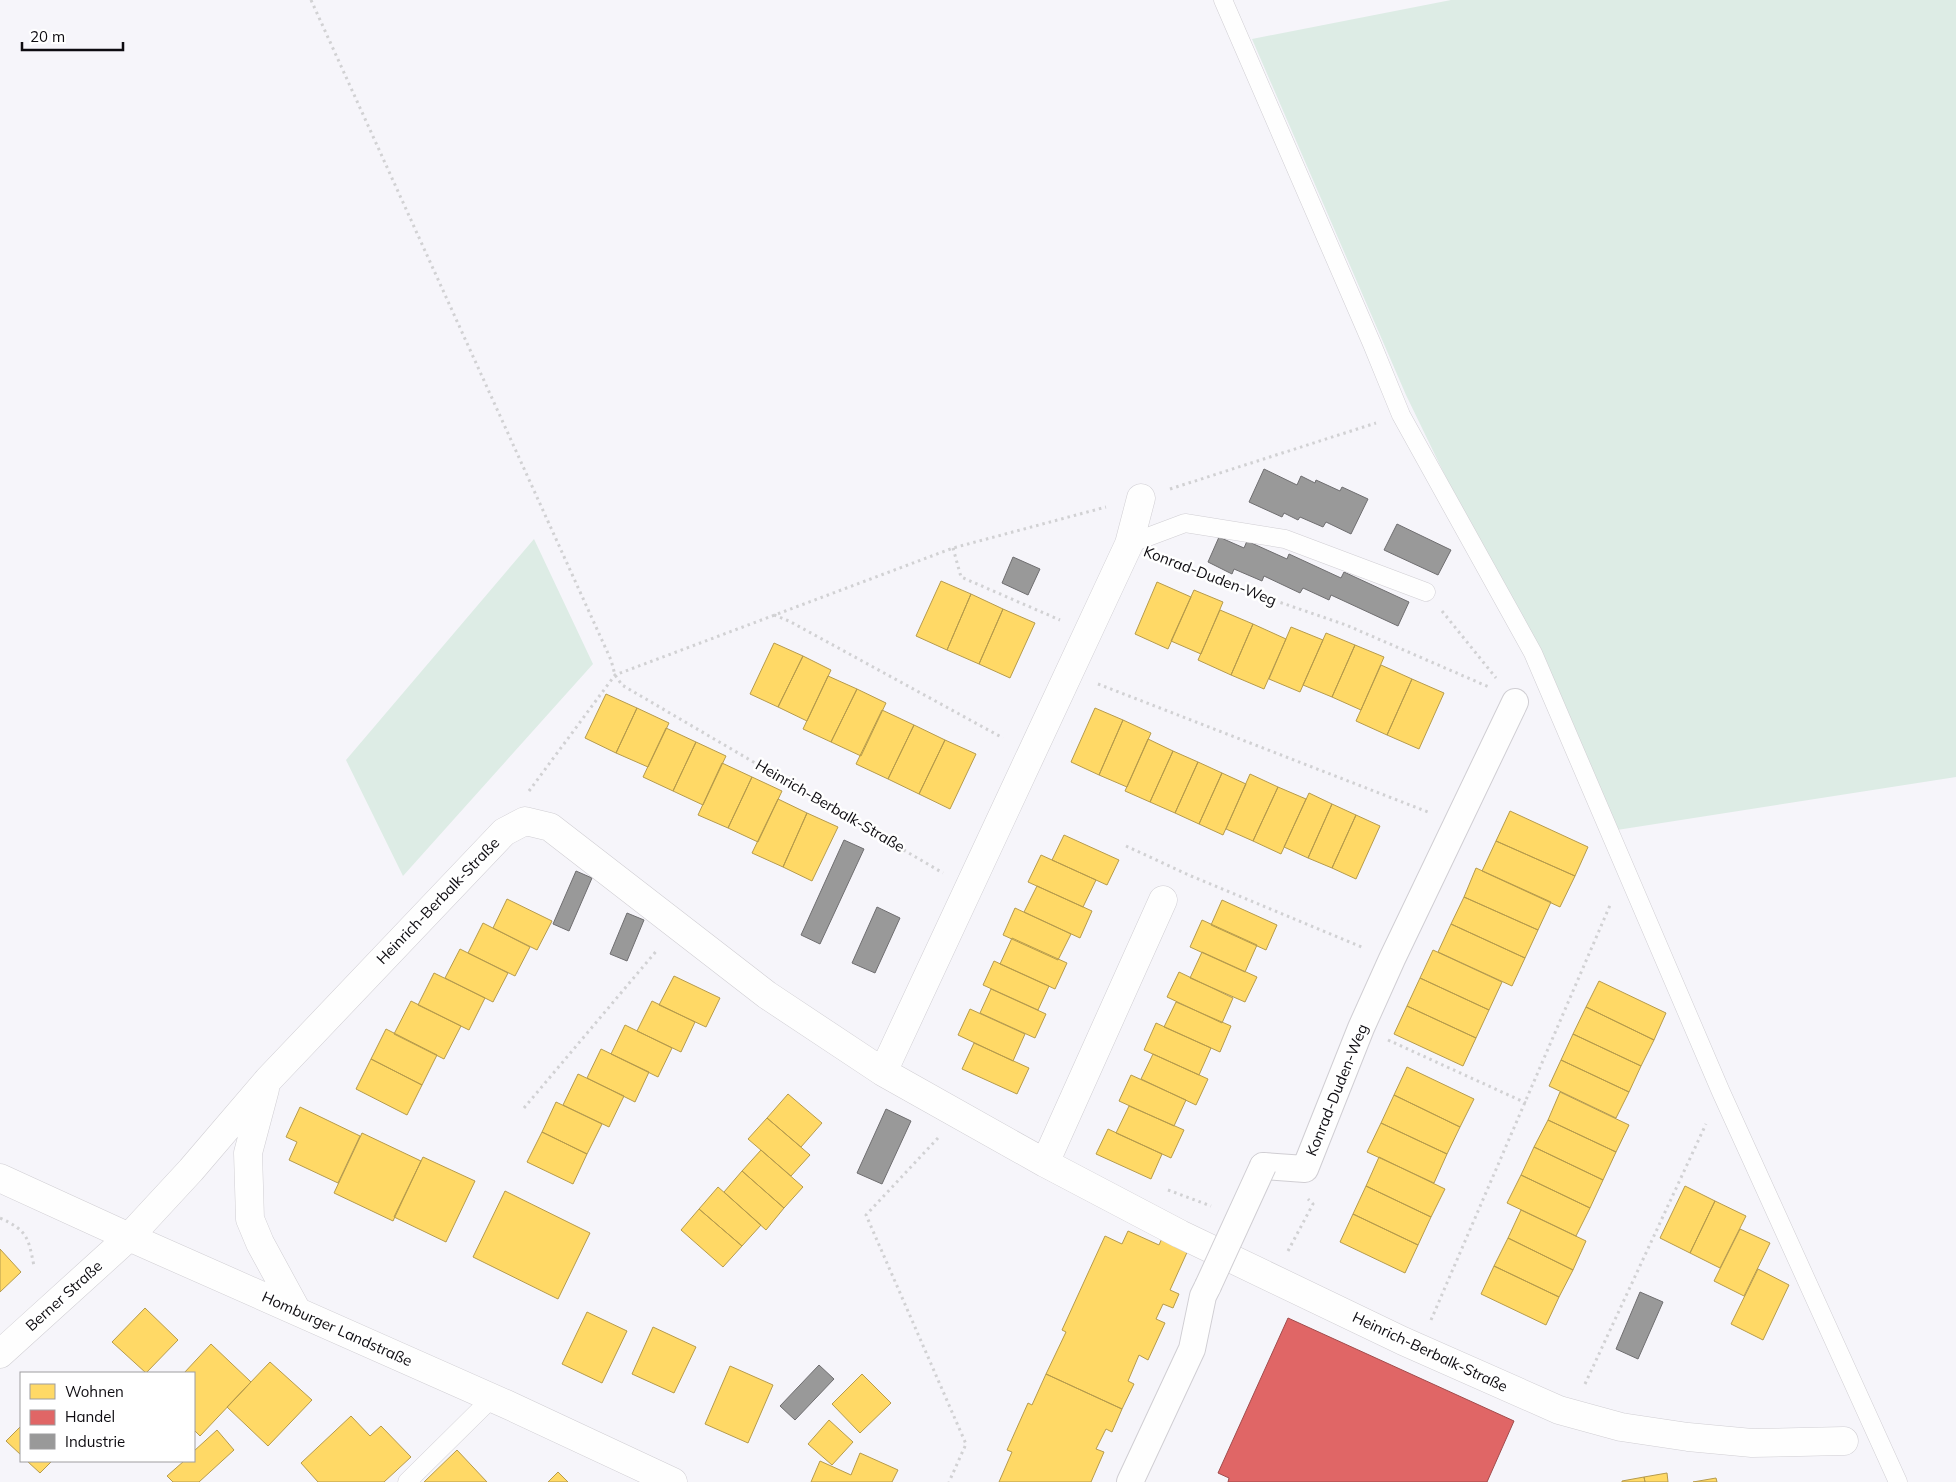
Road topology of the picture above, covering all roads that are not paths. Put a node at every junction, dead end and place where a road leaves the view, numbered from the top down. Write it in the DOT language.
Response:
graph roads {
  1 [pos="1223,0"];
  2 [pos="1140,498"];
  3 [pos="1129,544"];
  4 [pos="1426,592"];
  5 [pos="1513,699"];
  6 [pos="1163,900"];
  7 [pos="883,1072"];
  8 [pos="268,1080"];
  9 [pos="1045,1163"];
  10 [pos="0,1178"];
  11 [pos="129,1237"];
  12 [pos="297,1311"];
  13 [pos="0,1354"];
  14 [pos="492,1398"];
  15 [pos="1844,1440"];
  16 [pos="407,1482"];
  17 [pos="673,1482"];
  18 [pos="1130,1482"];
  19 [pos="1898,1482"];
  1 -- 19 [label="lane"];
  2 -- 3 [label="street"];
  3 -- 4 [label="lane, Konrad-Duden-Weg"];
  3 -- 7 [label="street"];
  5 -- 18 [label="street, Konrad-Duden-Weg, bridge"];
  6 -- 9 [label="street"];
  7 -- 8 [label="street, Heinrich-Berbalk-Straße"];
  7 -- 9 [label="street, Heinrich-Berbalk-Straße"];
  8 -- 11 [label="street, Heinrich-Berbalk-Straße"];
  8 -- 12 [label="street, Heinrich-Berbalk-Straße"];
  9 -- 15 [label="street, Heinrich-Berbalk-Straße"];
  10 -- 11 [label="street, Homburger Landstraße"];
  11 -- 12 [label="street, Homburger Landstraße"];
  11 -- 13 [label="street, Berner Straße"];
  12 -- 14 [label="street, Homburger Landstraße"];
  14 -- 16 [label="lane"];
  14 -- 17 [label="street, Homburger Landstraße"];
}
